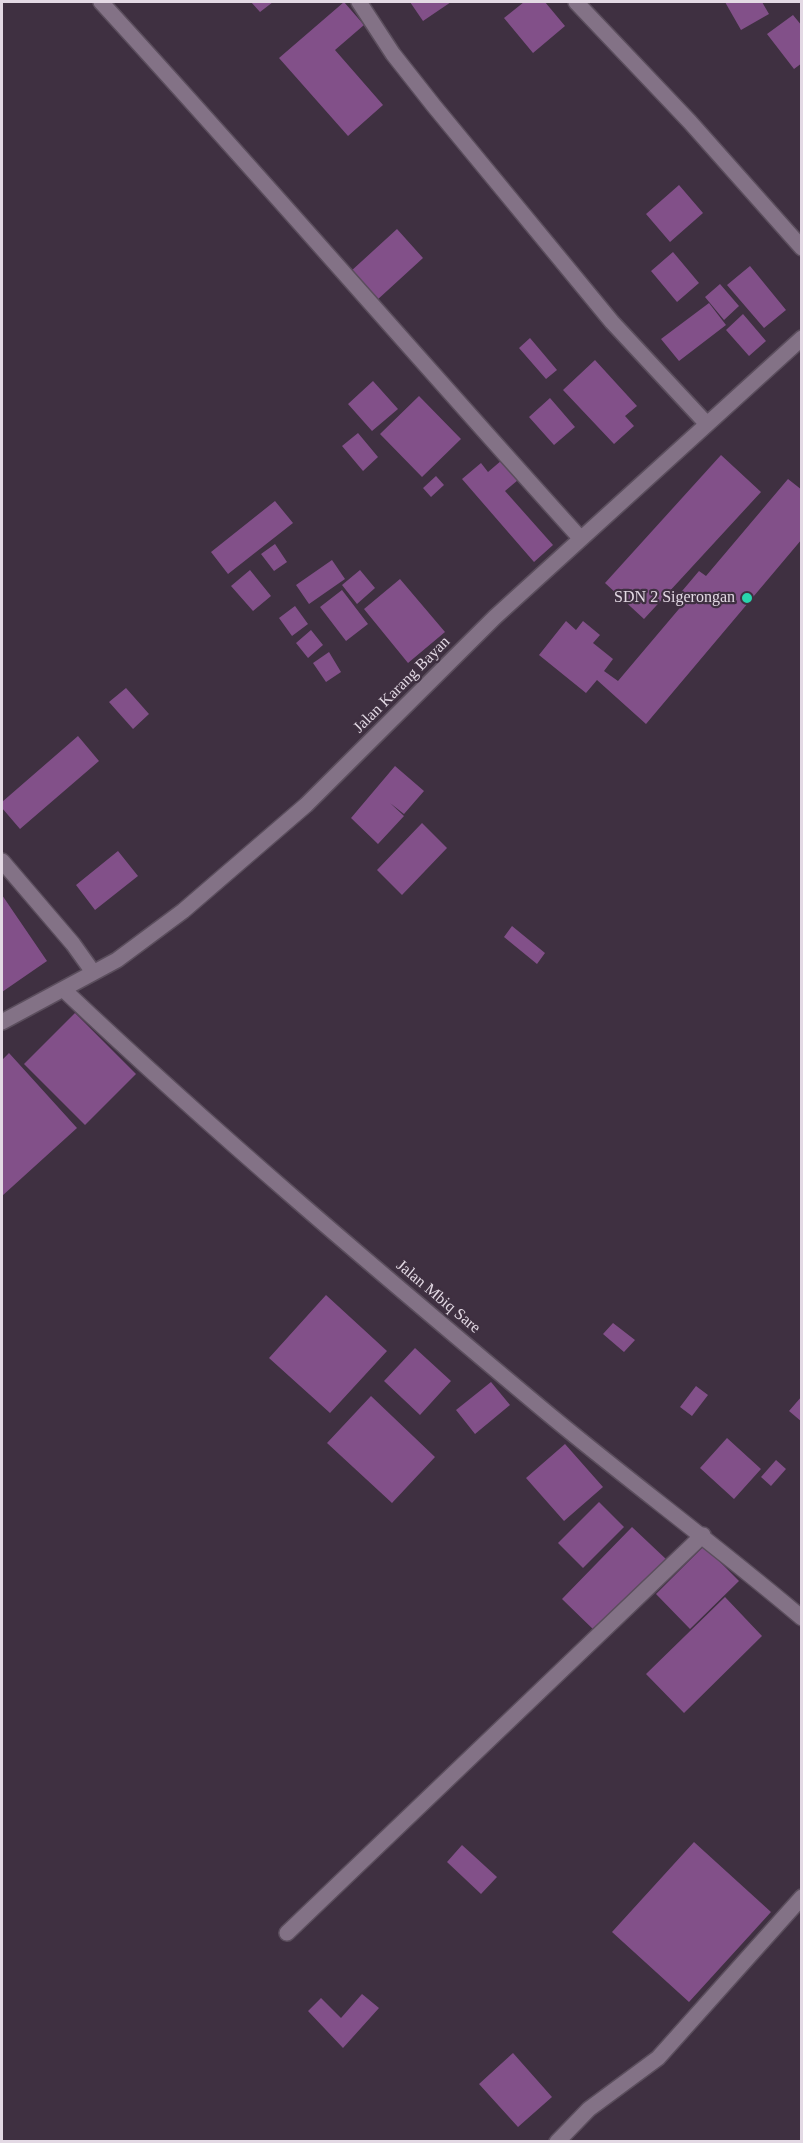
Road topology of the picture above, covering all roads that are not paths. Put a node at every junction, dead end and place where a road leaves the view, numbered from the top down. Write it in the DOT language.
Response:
graph roads {
  1 [pos="101,2"];
  2 [pos="359,2"];
  3 [pos="576,2"];
  4 [pos="801,248"];
  5 [pos="801,338"];
  6 [pos="706,423"];
  7 [pos="581,539"];
  8 [pos="2,861"];
  9 [pos="93,972"];
  10 [pos="64,990"];
  11 [pos="2,1022"];
  12 [pos="703,1535"];
  13 [pos="801,1618"];
  14 [pos="801,1897"];
  15 [pos="287,1933"];
  16 [pos="557,2142"];
  1 -- 7 [label="street"];
  2 -- 6 [label="street"];
  3 -- 4 [label="street"];
  5 -- 6 [label="street, Jalan Karang Bayan"];
  6 -- 7 [label="street, Jalan Karang Bayan"];
  7 -- 9 [label="street, Jalan Karang Bayan"];
  8 -- 9 [label="street"];
  9 -- 10 [label="street, Jalan Karang Bayan"];
  10 -- 11 [label="street, Jalan Karang Bayan"];
  10 -- 12 [label="street, Jalan Mbiq Sare"];
  12 -- 13 [label="street, Jalan Mbiq Sare"];
  12 -- 15 [label="street"];
  14 -- 16 [label="street"];
}
